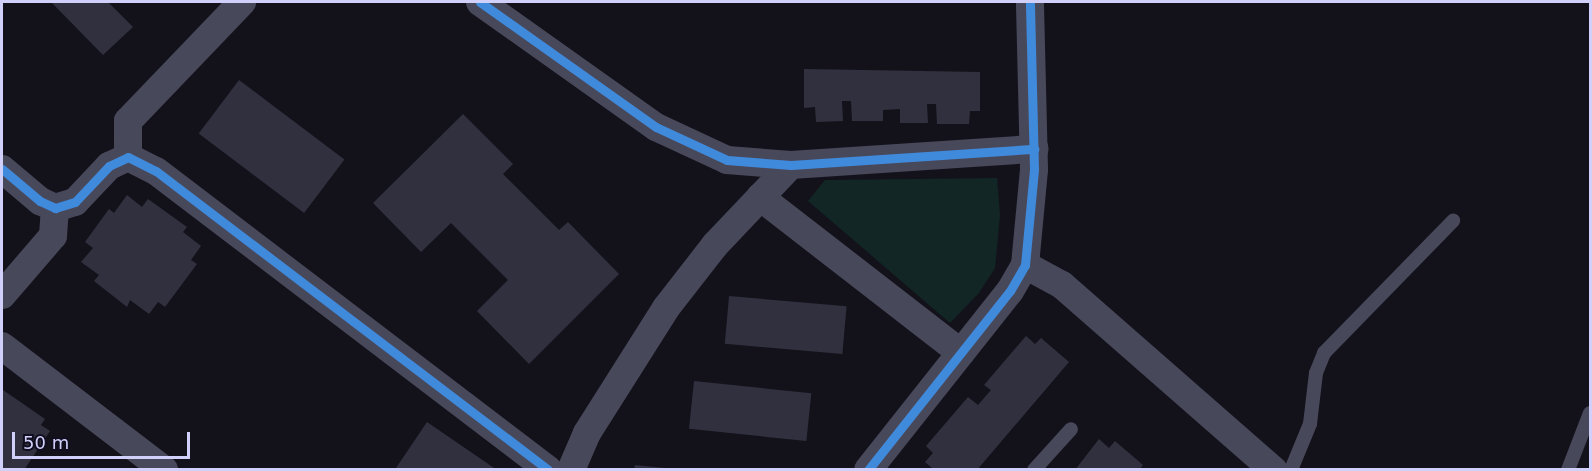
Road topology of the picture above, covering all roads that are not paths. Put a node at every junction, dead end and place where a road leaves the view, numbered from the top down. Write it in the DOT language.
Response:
graph roads {
  1 [pos="242,2"];
  2 [pos="480,2"];
  3 [pos="1030,2"];
  4 [pos="1034,148"];
  5 [pos="128,157"];
  6 [pos="791,165"];
  7 [pos="2,169"];
  8 [pos="760,198"];
  9 [pos="56,208"];
  10 [pos="1453,221"];
  11 [pos="1025,265"];
  12 [pos="2,295"];
  13 [pos="2,346"];
  14 [pos="961,353"];
  15 [pos="1590,413"];
  16 [pos="1071,429"];
  17 [pos="164,470"];
  18 [pos="548,470"];
  19 [pos="571,470"];
  20 [pos="868,470"];
  21 [pos="1034,470"];
  22 [pos="1273,470"];
  23 [pos="1291,470"];
  24 [pos="1568,470"];
  1 -- 5 [label="street"];
  2 -- 6 [label="street"];
  3 -- 4 [label="street"];
  4 -- 6 [label="street"];
  4 -- 11 [label="street"];
  5 -- 9 [label="street"];
  5 -- 18 [label="street"];
  6 -- 8 [label="street"];
  7 -- 9 [label="street"];
  8 -- 14 [label="street"];
  8 -- 19 [label="street"];
  9 -- 12 [label="street"];
  10 -- 23 [label="lane"];
  11 -- 14 [label="street"];
  11 -- 22 [label="street"];
  13 -- 17 [label="street"];
  14 -- 20 [label="street"];
  15 -- 24 [label="lane"];
  16 -- 21 [label="lane"];
}
